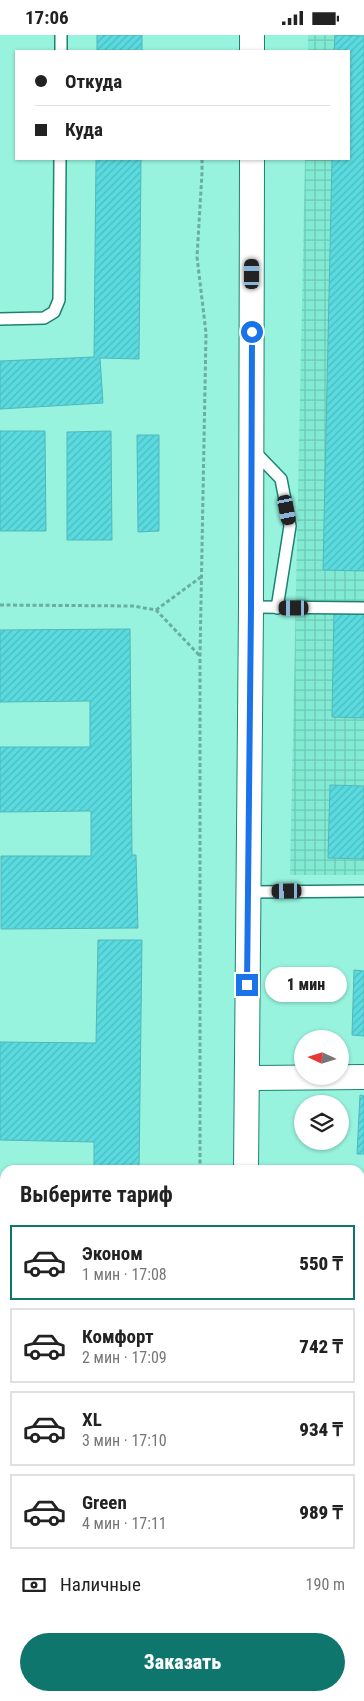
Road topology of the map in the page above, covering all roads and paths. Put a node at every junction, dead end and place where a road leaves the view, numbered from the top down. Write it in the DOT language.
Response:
graph roads {
  1 [pos="61,35"];
  2 [pos="252,35"];
  3 [pos="61,50"];
  4 [pos="252,50"];
  5 [pos="60,160"];
  6 [pos="202,160"];
  7 [pos="252,160"];
  8 [pos="0,319"];
  9 [pos="252,448"];
  10 [pos="202,577"];
  11 [pos="0,605"];
  12 [pos="251,607"];
  13 [pos="277,608"];
  14 [pos="364,609"];
  15 [pos="156,610"];
  16 [pos="200,656"];
  17 [pos="364,891"];
  18 [pos="248,892"];
  19 [pos="364,1077"];
  20 [pos="247,1078"];
  21 [pos="200,1165"];
  22 [pos="246,1165"];
  1 -- 3 [label="lane"];
  2 -- 4 [label="street"];
  5 -- 8 [label="lane"];
  6 -- 10 [label="path"];
  7 -- 9 [label="street"];
  9 -- 12 [label="street"];
  9 -- 13 [label="lane"];
  10 -- 15 [label="path"];
  10 -- 16 [label="path"];
  11 -- 15 [label="path"];
  12 -- 13 [label="lane"];
  12 -- 18 [label="street"];
  13 -- 14 [label="lane"];
  15 -- 16 [label="path"];
  16 -- 21 [label="path"];
  17 -- 18 [label="lane"];
  18 -- 20 [label="street"];
  19 -- 20 [label="street"];
  20 -- 22 [label="street"];
}
